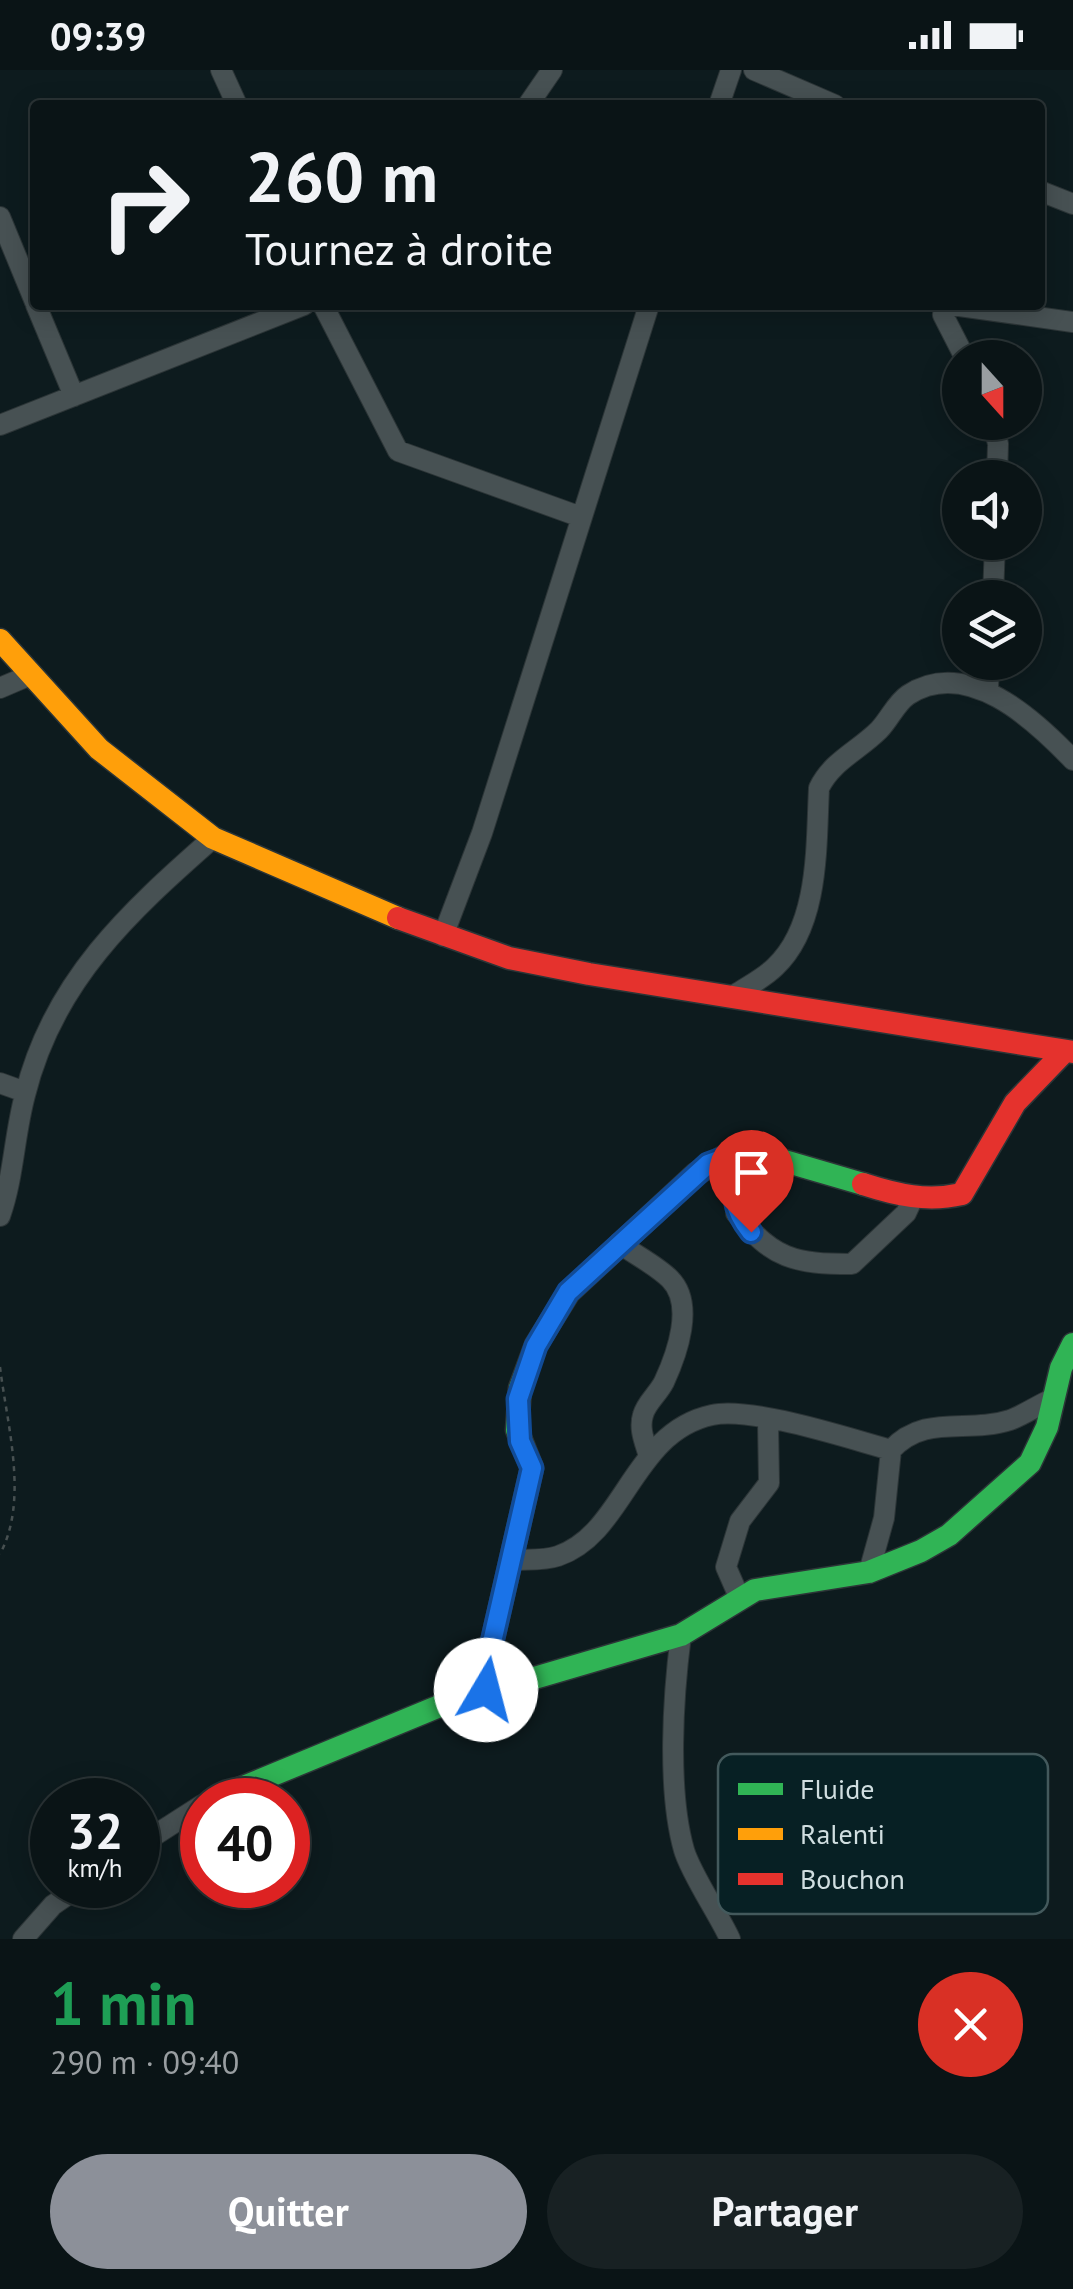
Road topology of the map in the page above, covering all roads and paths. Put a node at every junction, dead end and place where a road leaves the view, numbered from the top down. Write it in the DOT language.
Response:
graph roads {
  1 [pos="221,70"];
  2 [pos="552,70"];
  3 [pos="731,70"];
  4 [pos="754,70"];
  5 [pos="235,100"];
  6 [pos="531,100"];
  7 [pos="721,100"];
  8 [pos="824,100"];
  9 [pos="1045,192"];
  10 [pos="1073,204"];
  11 [pos="0,218"];
  12 [pos="30,290"];
  13 [pos="38,310"];
  14 [pos="291,310"];
  15 [pos="326,310"];
  16 [pos="647,310"];
  17 [pos="947,310"];
  18 [pos="987,310"];
  19 [pos="1073,322"];
  20 [pos="954,340"];
  21 [pos="74,396"];
  22 [pos="0,426"];
  23 [pos="581,517"];
  24 [pos="0,640"];
  25 [pos="28,676"];
  26 [pos="988,680"];
  27 [pos="0,688"];
  28 [pos="988,689"];
  29 [pos="1073,760"];
  30 [pos="213,838"];
  31 [pos="444,936"];
  32 [pos="736,994"];
  33 [pos="1069,1052"];
  34 [pos="0,1083"];
  35 [pos="25,1092"];
  36 [pos="738,1153"];
  37 [pos="913,1198"];
  38 [pos="0,1216"];
  39 [pos="619,1244"];
  40 [pos="1073,1344"];
  41 [pos="0,1367"];
  42 [pos="1052,1399"];
  43 [pos="768,1421"];
  44 [pos="891,1450"];
  45 [pos="648,1453"];
  46 [pos="0,1554"];
  47 [pos="512,1560"];
  48 [pos="870,1572"];
  49 [pos="740,1600"];
  50 [pos="681,1635"];
  51 [pos="486,1690"];
  52 [pos="263,1778"];
  53 [pos="50,1908"];
  54 [pos="23,1939"];
  55 [pos="730,1939"];
  1 -- 5 [label="street"];
  2 -- 6 [label="street"];
  3 -- 7 [label="street"];
  4 -- 8 [label="street"];
  9 -- 10 [label="street"];
  11 -- 12 [label="street"];
  13 -- 21 [label="street"];
  14 -- 21 [label="street"];
  15 -- 23 [label="street"];
  16 -- 23 [label="street"];
  17 -- 20 [label="street"];
  18 -- 19 [label="street"];
  21 -- 22 [label="street"];
  23 -- 31 [label="street"];
  24 -- 25 [label="street"];
  25 -- 27 [label="street"];
  25 -- 30 [label="street"];
  26 -- 28 [label="street"];
  28 -- 29 [label="street"];
  28 -- 32 [label="street"];
  30 -- 31 [label="street"];
  30 -- 35 [label="street"];
  31 -- 32 [label="street"];
  32 -- 33 [label="street"];
  33 -- 37 [label="street"];
  34 -- 35 [label="street"];
  35 -- 38 [label="street"];
  36 -- 37 [label="street"];
  36 -- 37 [label="street"];
  36 -- 39 [label="street"];
  39 -- 45 [label="street"];
  39 -- 47 [label="street"];
  40 -- 42 [label="street"];
  41 -- 46 [label="path"];
  42 -- 44 [label="street"];
  42 -- 48 [label="street"];
  43 -- 44 [label="street"];
  43 -- 45 [label="street"];
  43 -- 49 [label="street"];
  44 -- 48 [label="street"];
  45 -- 47 [label="street"];
  47 -- 51 [label="street"];
  48 -- 49 [label="street"];
  49 -- 50 [label="street"];
  50 -- 51 [label="street"];
  50 -- 55 [label="street"];
  51 -- 52 [label="street"];
  53 -- 54 [label="street"];
}
